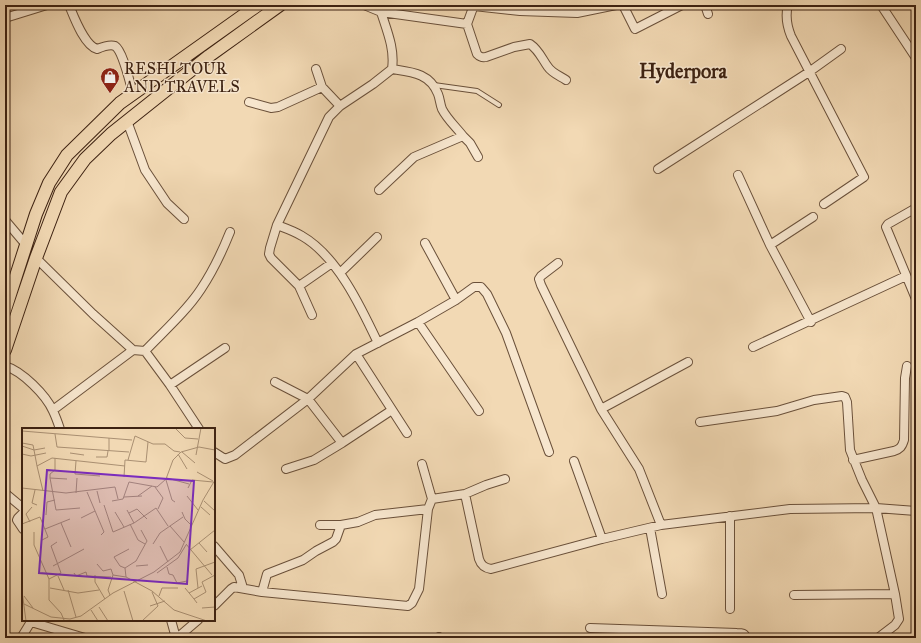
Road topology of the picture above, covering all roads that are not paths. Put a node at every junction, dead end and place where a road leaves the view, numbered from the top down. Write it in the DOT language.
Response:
graph roads {
  1 [pos="47,5"];
  2 [pos="69,5"];
  3 [pos="258,5"];
  4 [pos="280,5"];
  5 [pos="364,5"];
  6 [pos="616,5"];
  7 [pos="623,5"];
  8 [pos="682,5"];
  9 [pos="705,5"];
  10 [pos="788,5"];
  11 [pos="881,5"];
  12 [pos="474,6"];
  13 [pos="576,9"];
  14 [pos="381,12"];
  15 [pos="708,14"];
  16 [pos="5,18"];
  17 [pos="467,24"];
  18 [pos="841,49"];
  19 [pos="916,58"];
  20 [pos="392,68"];
  21 [pos="316,69"];
  22 [pos="809,72"];
  23 [pos="566,80"];
  24 [pos="433,85"];
  25 [pos="322,87"];
  26 [pos="133,93"];
  27 [pos="249,102"];
  28 [pos="499,104"];
  29 [pos="340,106"];
  30 [pos="127,121"];
  31 [pos="463,136"];
  32 [pos="478,157"];
  33 [pos="658,169"];
  34 [pos="738,175"];
  35 [pos="379,190"];
  36 [pos="824,204"];
  37 [pos="916,208"];
  38 [pos="813,217"];
  39 [pos="184,219"];
  40 [pos="5,220"];
  41 [pos="276,225"];
  42 [pos="230,232"];
  43 [pos="377,237"];
  44 [pos="425,243"];
  45 [pos="770,245"];
  46 [pos="26,246"];
  47 [pos="36,258"];
  48 [pos="332,263"];
  49 [pos="558,263"];
  50 [pos="340,273"];
  51 [pos="906,276"];
  52 [pos="299,286"];
  53 [pos="916,299"];
  54 [pos="456,300"];
  55 [pos="5,310"];
  56 [pos="312,315"];
  57 [pos="418,322"];
  58 [pos="811,322"];
  59 [pos="378,343"];
  60 [pos="225,348"];
  61 [pos="753,348"];
  62 [pos="5,350"];
  63 [pos="133,350"];
  64 [pos="145,351"];
  65 [pos="356,354"];
  66 [pos="688,362"];
  67 [pos="5,366"];
  68 [pos="907,366"];
  69 [pos="275,382"];
  70 [pos="170,385"];
  71 [pos="308,399"];
  72 [pos="601,408"];
  73 [pos="53,410"];
  74 [pos="392,410"];
  75 [pos="479,411"];
  76 [pos="700,422"];
  77 [pos="60,428"];
  78 [pos="197,428"];
  79 [pos="407,434"];
  80 [pos="342,443"];
  81 [pos="549,452"];
  82 [pos="215,453"];
  83 [pos="854,460"];
  84 [pos="574,461"];
  85 [pos="422,464"];
  86 [pos="286,469"];
  87 [pos="505,479"];
  88 [pos="5,493"];
  89 [pos="465,494"];
  90 [pos="432,498"];
  91 [pos="22,507"];
  92 [pos="876,508"];
  93 [pos="428,509"];
  94 [pos="916,511"];
  95 [pos="22,514"];
  96 [pos="730,516"];
  97 [pos="320,525"];
  98 [pos="341,525"];
  99 [pos="661,525"];
  100 [pos="22,528"];
  101 [pos="650,528"];
  102 [pos="602,539"];
  103 [pos="215,547"];
  104 [pos="243,588"];
  105 [pos="262,592"];
  106 [pos="662,594"];
  107 [pos="894,594"];
  108 [pos="794,595"];
  109 [pos="215,605"];
  110 [pos="730,609"];
  111 [pos="31,621"];
  112 [pos="171,621"];
  113 [pos="197,621"];
  114 [pos="590,628"];
  115 [pos="21,638"];
  116 [pos="85,638"];
  117 [pos="177,638"];
  118 [pos="746,638"];
  119 [pos="878,638"];
  1 -- 16 [label="street"];
  2 -- 26 [label="street"];
  3 -- 26 [label="main road"];
  4 -- 30 [label="main road"];
  5 -- 14 [label="street"];
  6 -- 13 [label="street"];
  7 -- 8 [label="street"];
  9 -- 15 [label="street"];
  10 -- 22 [label="street"];
  11 -- 19 [label="street"];
  12 -- 13 [label="street"];
  12 -- 17 [label="street"];
  14 -- 17 [label="street"];
  14 -- 20 [label="street"];
  17 -- 23 [label="street"];
  18 -- 22 [label="street"];
  20 -- 24 [label="street"];
  20 -- 29 [label="street"];
  21 -- 25 [label="street"];
  22 -- 33 [label="street"];
  22 -- 36 [label="street"];
  24 -- 28 [label="lane"];
  24 -- 31 [label="street"];
  25 -- 27 [label="street"];
  25 -- 29 [label="street"];
  26 -- 46 [label="main road"];
  29 -- 41 [label="street"];
  30 -- 39 [label="street"];
  30 -- 47 [label="main road"];
  31 -- 32 [label="street"];
  31 -- 35 [label="street"];
  34 -- 45 [label="street"];
  37 -- 51 [label="street"];
  38 -- 45 [label="street"];
  40 -- 46 [label="street"];
  41 -- 48 [label="street"];
  41 -- 52 [label="street"];
  42 -- 64 [label="street"];
  43 -- 50 [label="street"];
  44 -- 54 [label="street"];
  45 -- 58 [label="street"];
  46 -- 55 [label="main road"];
  47 -- 62 [label="main road"];
  47 -- 63 [label="street"];
  48 -- 50 [label="street"];
  48 -- 52 [label="street"];
  49 -- 72 [label="street"];
  50 -- 59 [label="street"];
  51 -- 53 [label="street"];
  51 -- 58 [label="street"];
  52 -- 56 [label="street"];
  54 -- 57 [label="street"];
  54 -- 81 [label="street"];
  57 -- 59 [label="street"];
  57 -- 75 [label="street"];
  58 -- 61 [label="street"];
  59 -- 65 [label="street"];
  60 -- 70 [label="street"];
  63 -- 64 [label="street"];
  63 -- 73 [label="street"];
  64 -- 70 [label="street"];
  65 -- 71 [label="street"];
  65 -- 74 [label="street"];
  66 -- 72 [label="street"];
  67 -- 73 [label="street"];
  68 -- 83 [label="street"];
  69 -- 71 [label="street"];
  70 -- 78 [label="street"];
  71 -- 80 [label="street"];
  71 -- 82 [label="street"];
  72 -- 99 [label="street"];
  73 -- 77 [label="street"];
  74 -- 79 [label="street"];
  74 -- 80 [label="street"];
  76 -- 83 [label="street"];
  80 -- 86 [label="street"];
  83 -- 92 [label="street"];
  84 -- 102 [label="street"];
  85 -- 90 [label="street"];
  87 -- 89 [label="street"];
  88 -- 91 [label="street"];
  89 -- 90 [label="street"];
  89 -- 102 [label="street"];
  90 -- 93 [label="street"];
  92 -- 94 [label="street"];
  92 -- 96 [label="street"];
  92 -- 107 [label="street"];
  93 -- 98 [label="street"];
  93 -- 105 [label="street"];
  95 -- 100 [label="street"];
  96 -- 99 [label="street"];
  96 -- 110 [label="street"];
  97 -- 98 [label="street"];
  98 -- 105 [label="street"];
  99 -- 101 [label="street"];
  101 -- 102 [label="street"];
  101 -- 106 [label="street"];
  103 -- 104 [label="street"];
  104 -- 105 [label="street"];
  104 -- 109 [label="street"];
  107 -- 108 [label="street"];
  107 -- 119 [label="street"];
  111 -- 115 [label="street"];
  111 -- 116 [label="street"];
  112 -- 117 [label="street"];
  113 -- 117 [label="street"];
  114 -- 118 [label="street"];
}
